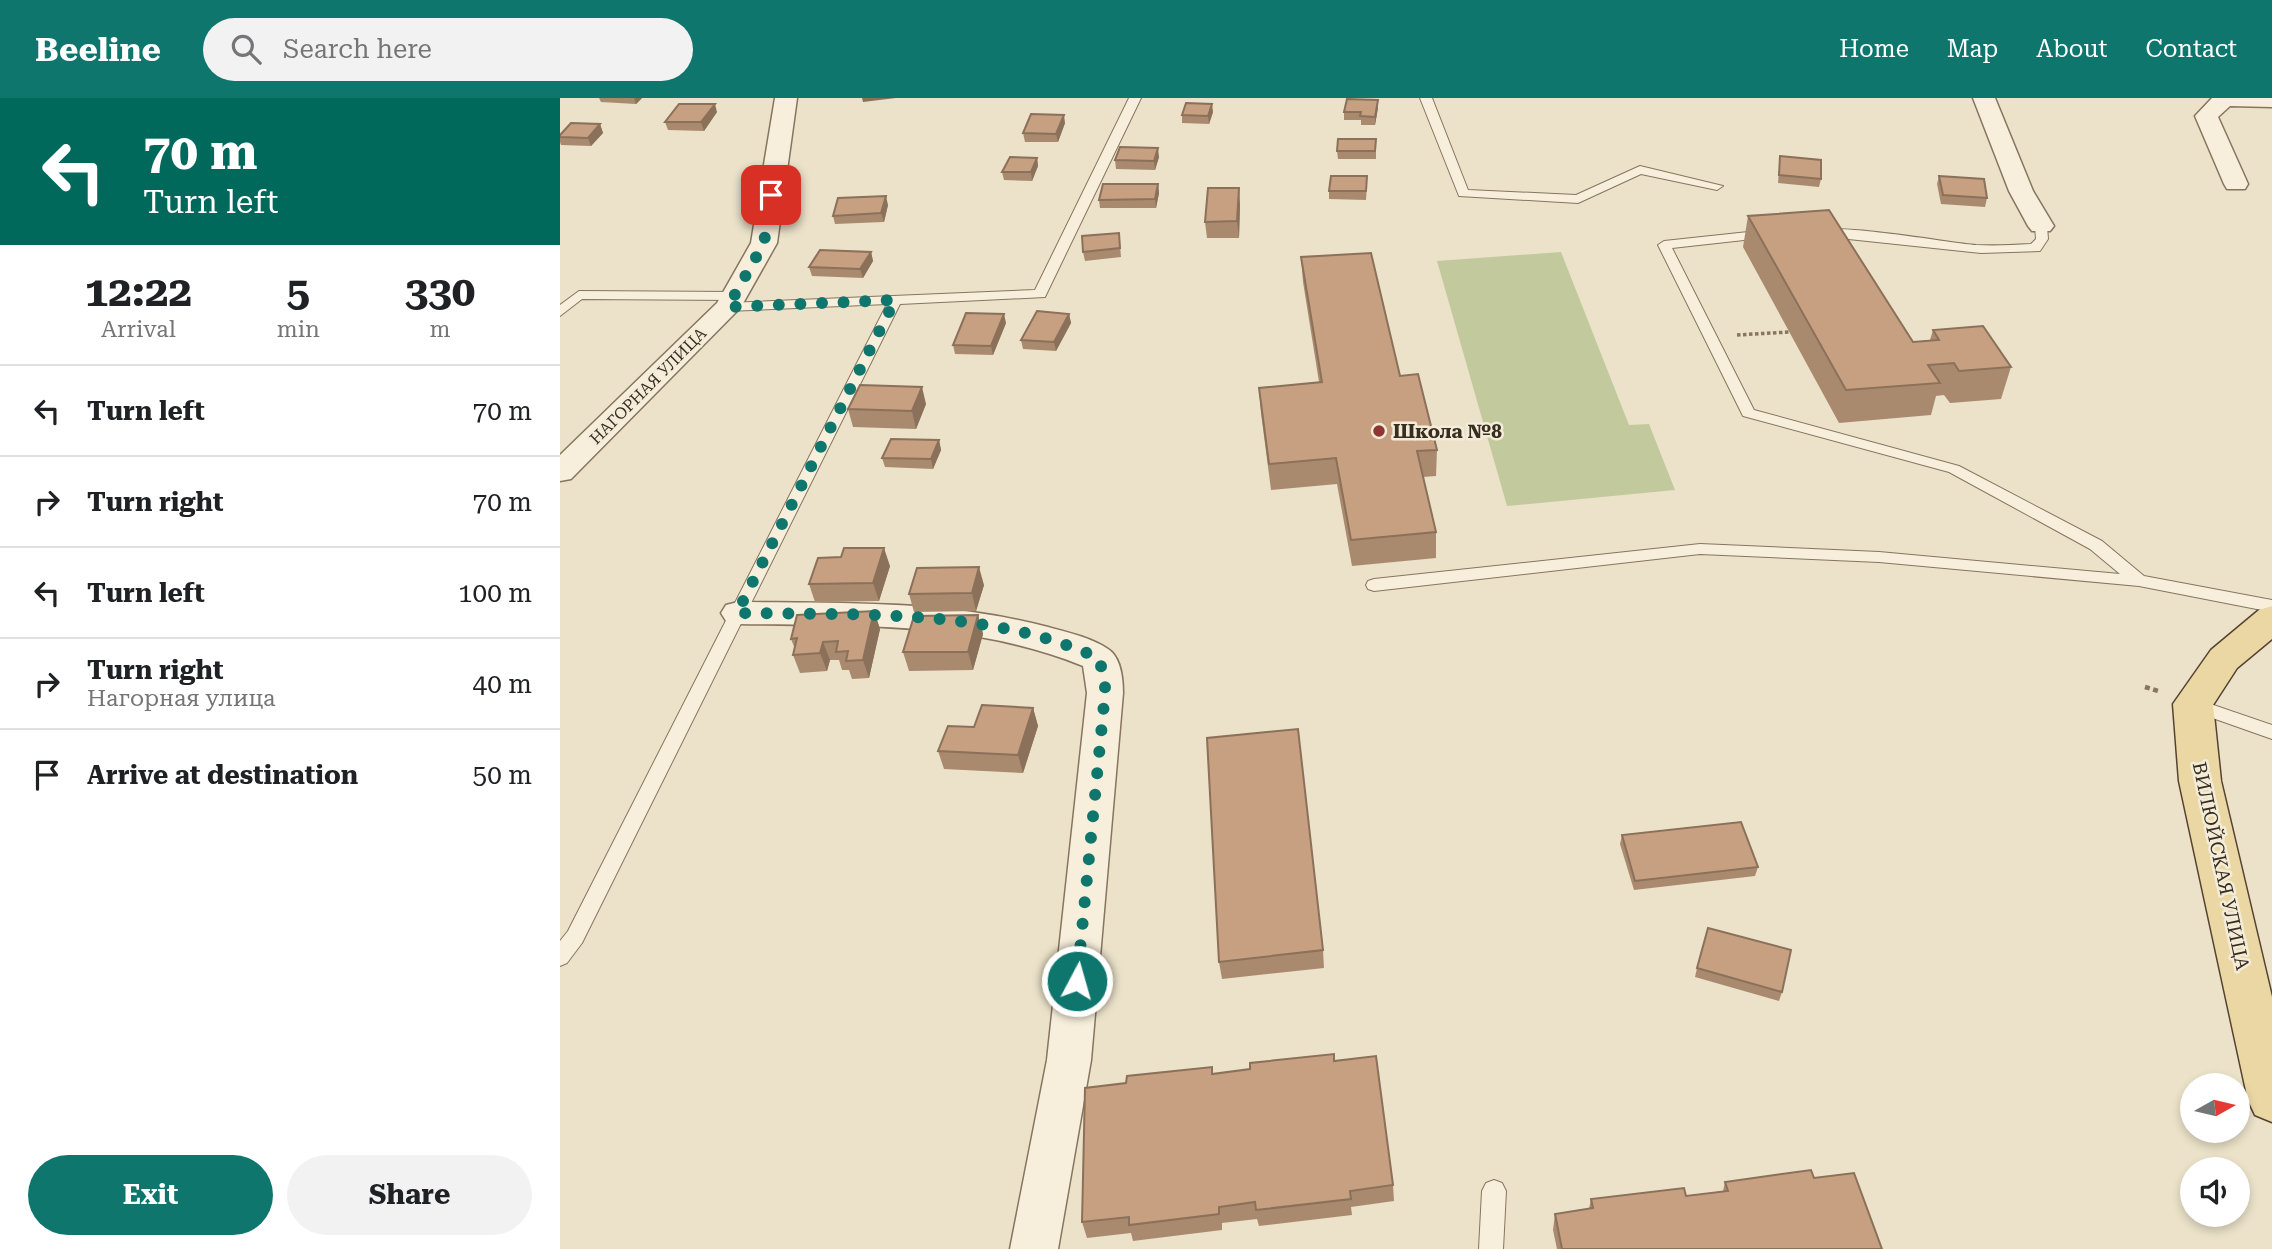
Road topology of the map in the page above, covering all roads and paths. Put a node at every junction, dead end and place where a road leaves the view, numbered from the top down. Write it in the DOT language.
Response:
graph roads {
  1 [pos="786,98"];
  2 [pos="1135,98"];
  3 [pos="1426,98"];
  4 [pos="1984,98"];
  5 [pos="2272,100"];
  6 [pos="2236,184"];
  7 [pos="1717,186"];
  8 [pos="2041,226"];
  9 [pos="1784,232"];
  10 [pos="1809,232"];
  11 [pos="895,300"];
  12 [pos="731,302"];
  13 [pos="560,312"];
  14 [pos="1789,332"];
  15 [pos="1710,337"];
  16 [pos="560,472"];
  17 [pos="2139,581"];
  18 [pos="1374,585"];
  19 [pos="2272,606"];
  20 [pos="737,613"];
  21 [pos="2272,619"];
  22 [pos="2193,704"];
  23 [pos="2272,732"];
  24 [pos="560,957"];
  25 [pos="2272,1100"];
  26 [pos="1494,1191"];
  27 [pos="1034,1249"];
  28 [pos="1492,1249"];
  1 -- 12 [label="street, НАГОРНАЯ УЛИЦА"];
  2 -- 11 [label="lane"];
  3 -- 7 [label="lane"];
  4 -- 8 [label="street"];
  5 -- 6 [label="street"];
  8 -- 10 [label="lane"];
  9 -- 15 [label="lane"];
  11 -- 12 [label="lane"];
  11 -- 20 [label="lane"];
  12 -- 13 [label="lane"];
  12 -- 16 [label="street, НАГОРНАЯ УЛИЦА"];
  14 -- 15 [label="path"];
  15 -- 17 [label="lane"];
  17 -- 18 [label="lane"];
  17 -- 19 [label="lane"];
  20 -- 24 [label="lane"];
  20 -- 27 [label="street"];
  21 -- 22 [label="main road"];
  22 -- 23 [label="lane"];
  22 -- 25 [label="main road, ВИЛЮЙСКАЯ УЛИЦА"];
  26 -- 28 [label="lane"];
}
